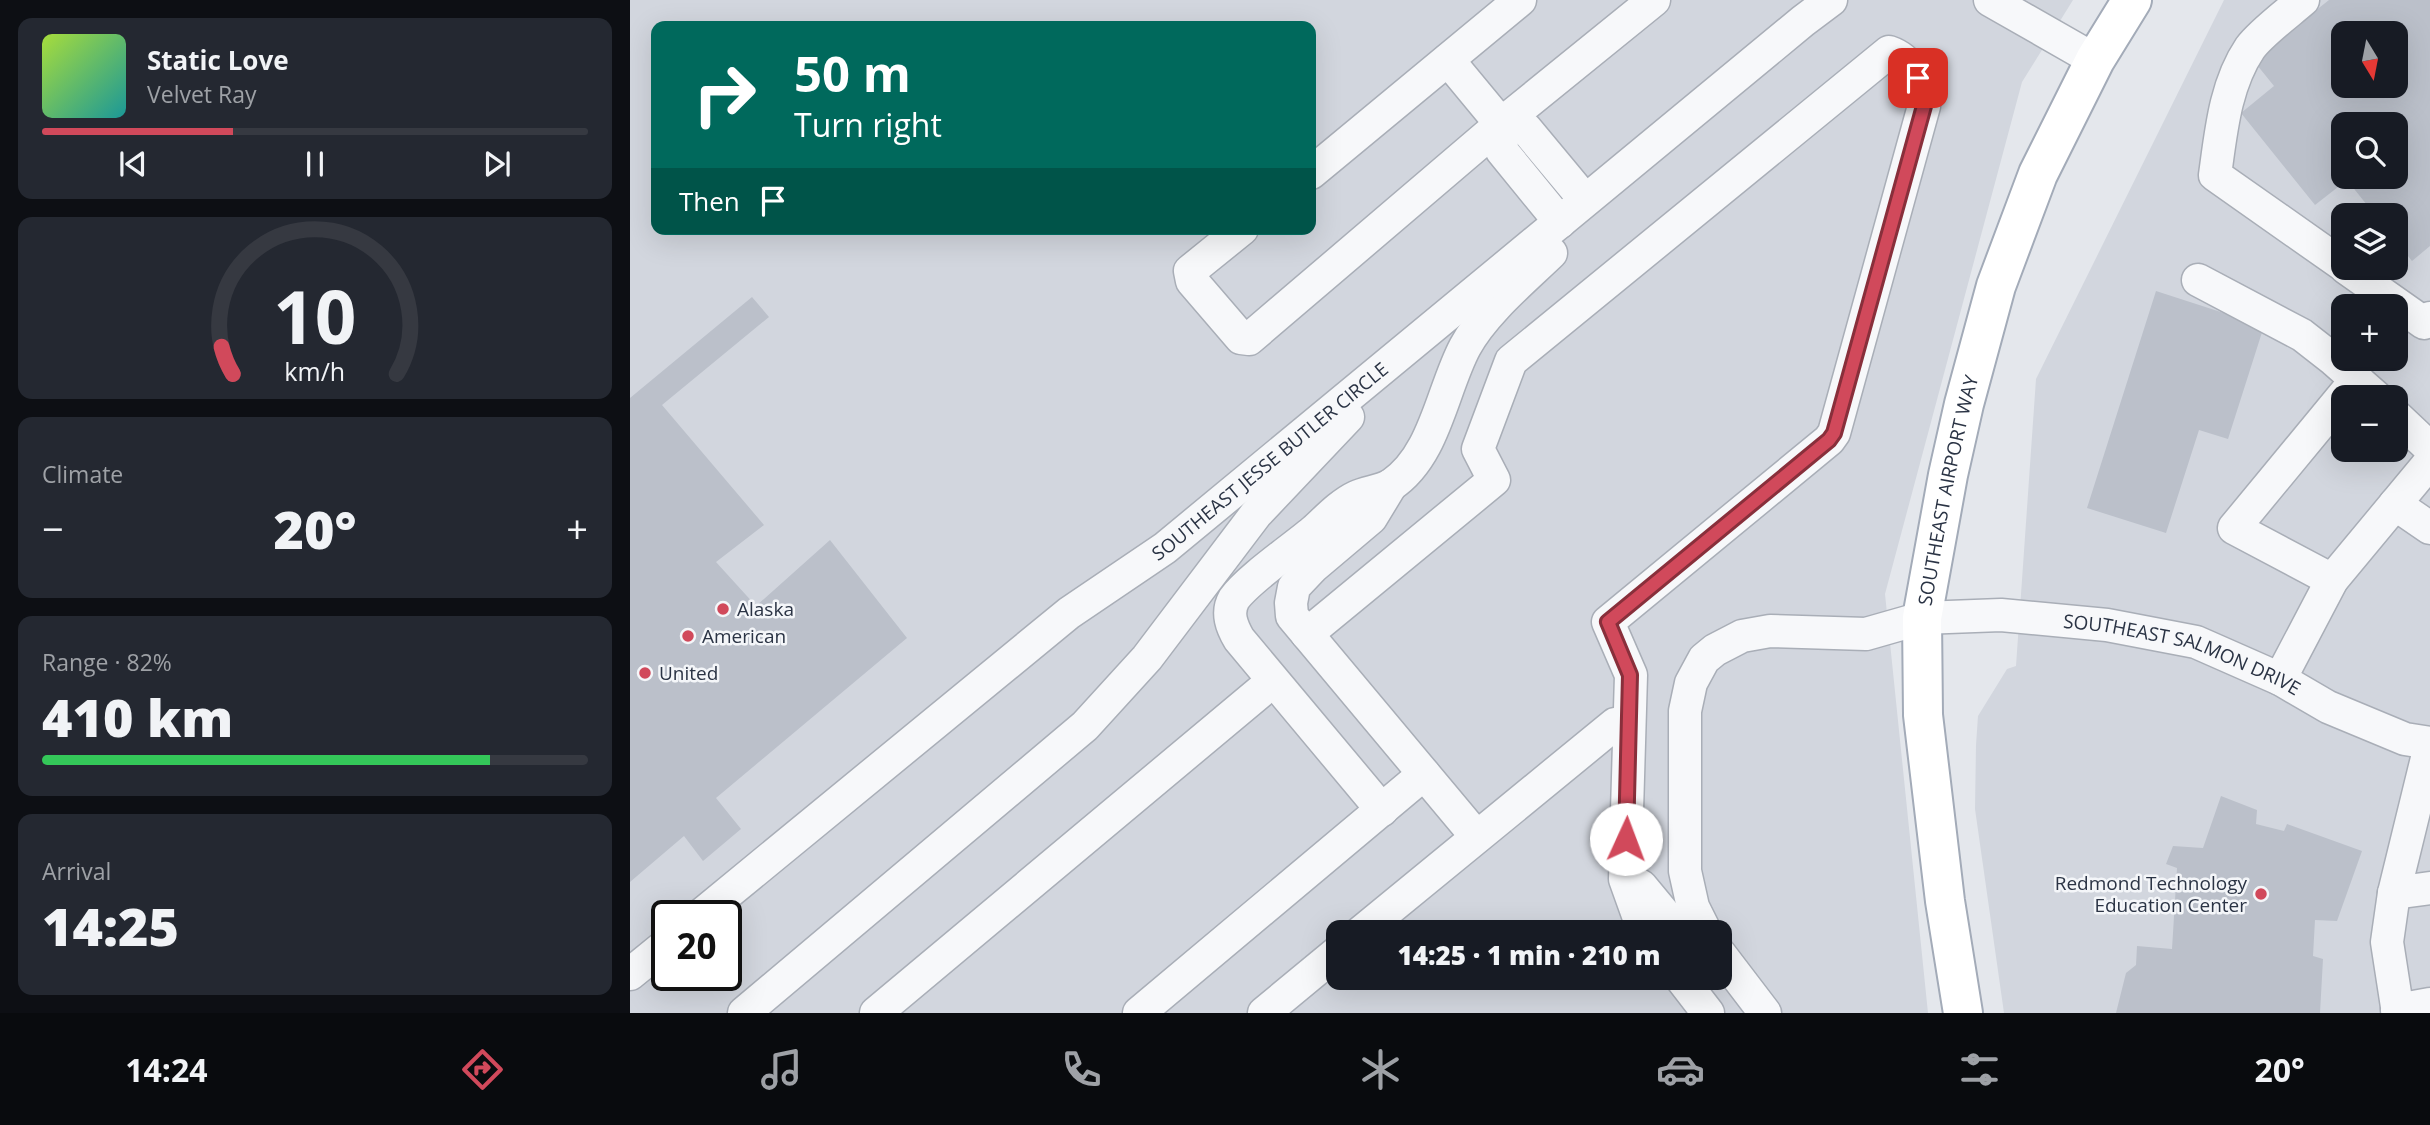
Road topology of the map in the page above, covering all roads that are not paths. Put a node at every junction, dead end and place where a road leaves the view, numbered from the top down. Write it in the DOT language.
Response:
graph roads {
  1 [pos="1520,0"];
  2 [pos="1654,0"];
  3 [pos="1831,0"];
  4 [pos="1990,0"];
  5 [pos="2133,0"];
  6 [pos="2303,0"];
  7 [pos="1448,60"];
  8 [pos="2095,60"];
  9 [pos="1501,124"];
  10 [pos="1316,169"];
  11 [pos="1573,211"];
  12 [pos="1235,235"];
  13 [pos="2331,257"];
  14 [pos="2198,280"];
  15 [pos="2363,280"];
  16 [pos="2430,318"];
  17 [pos="2362,385"];
  18 [pos="1358,389"];
  19 [pos="2331,425"];
  20 [pos="2408,427"];
  21 [pos="2430,448"];
  22 [pos="2430,462"];
  23 [pos="1391,485"];
  24 [pos="2395,504"];
  25 [pos="2430,528"];
  26 [pos="2332,580"];
  27 [pos="1922,618"];
  28 [pos="1307,634"];
  29 [pos="2280,679"];
  30 [pos="1273,681"];
  31 [pos="1629,723"];
  32 [pos="2430,744"];
  33 [pos="1424,774"];
  34 [pos="1382,810"];
  35 [pos="1476,836"];
  36 [pos="1625,879"];
  37 [pos="2430,888"];
  38 [pos="2394,893"];
  39 [pos="719,900"];
  40 [pos="1376,920"];
  41 [pos="1640,920"];
  42 [pos="1669,920"];
  43 [pos="1700,920"];
  44 [pos="651,957"];
  45 [pos="1326,962"];
  46 [pos="1732,970"];
  47 [pos="630,974"];
  48 [pos="1690,990"];
  49 [pos="1727,990"];
  50 [pos="2430,1004"];
  51 [pos="2398,1011"];
  52 [pos="744,1013"];
  53 [pos="876,1013"];
  54 [pos="1139,1013"];
  55 [pos="1264,1013"];
  56 [pos="1708,1013"];
  57 [pos="1746,1013"];
  58 [pos="1765,1013"];
  59 [pos="1963,1013"];
  1 -- 7 [label="street"];
  2 -- 9 [label="street"];
  3 -- 11 [label="street, SOUTHEAST JESSE BUTLER CIRCLE"];
  4 -- 8 [label="street"];
  5 -- 8 [label="main road, SOUTHEAST AIRPORT WAY"];
  6 -- 13 [label="street"];
  7 -- 9 [label="street"];
  7 -- 10 [label="street"];
  8 -- 27 [label="main road, SOUTHEAST AIRPORT WAY"];
  9 -- 11 [label="street"];
  9 -- 12 [label="street"];
  11 -- 18 [label="street, SOUTHEAST JESSE BUTLER CIRCLE"];
  11 -- 23 [label="street"];
  14 -- 17 [label="street"];
  15 -- 16 [label="street"];
  18 -- 39 [label="street, SOUTHEAST JESSE BUTLER CIRCLE"];
  18 -- 52 [label="street"];
  19 -- 26 [label="street"];
  20 -- 21 [label="street"];
  22 -- 24 [label="street"];
  23 -- 28 [label="street"];
  23 -- 30 [label="street"];
  24 -- 25 [label="street"];
  24 -- 26 [label="street"];
  26 -- 29 [label="street"];
  27 -- 29 [label="street, SOUTHEAST SALMON DRIVE"];
  27 -- 43 [label="street"];
  27 -- 59 [label="main road, SOUTHEAST AIRPORT WAY"];
  28 -- 31 [label="street"];
  28 -- 33 [label="street"];
  29 -- 32 [label="street, SOUTHEAST SALMON DRIVE"];
  30 -- 34 [label="street"];
  30 -- 53 [label="street"];
  31 -- 35 [label="street"];
  31 -- 36 [label="street"];
  32 -- 38 [label="street"];
  33 -- 34 [label="street"];
  33 -- 35 [label="street"];
  34 -- 54 [label="street"];
  35 -- 40 [label="street"];
  36 -- 41 [label="street"];
  36 -- 42 [label="street"];
  37 -- 38 [label="street"];
  38 -- 51 [label="street"];
  44 -- 47 [label="street"];
  45 -- 55 [label="street"];
  46 -- 58 [label="street"];
  48 -- 56 [label="street"];
  49 -- 57 [label="street"];
  50 -- 51 [label="street"];
}
